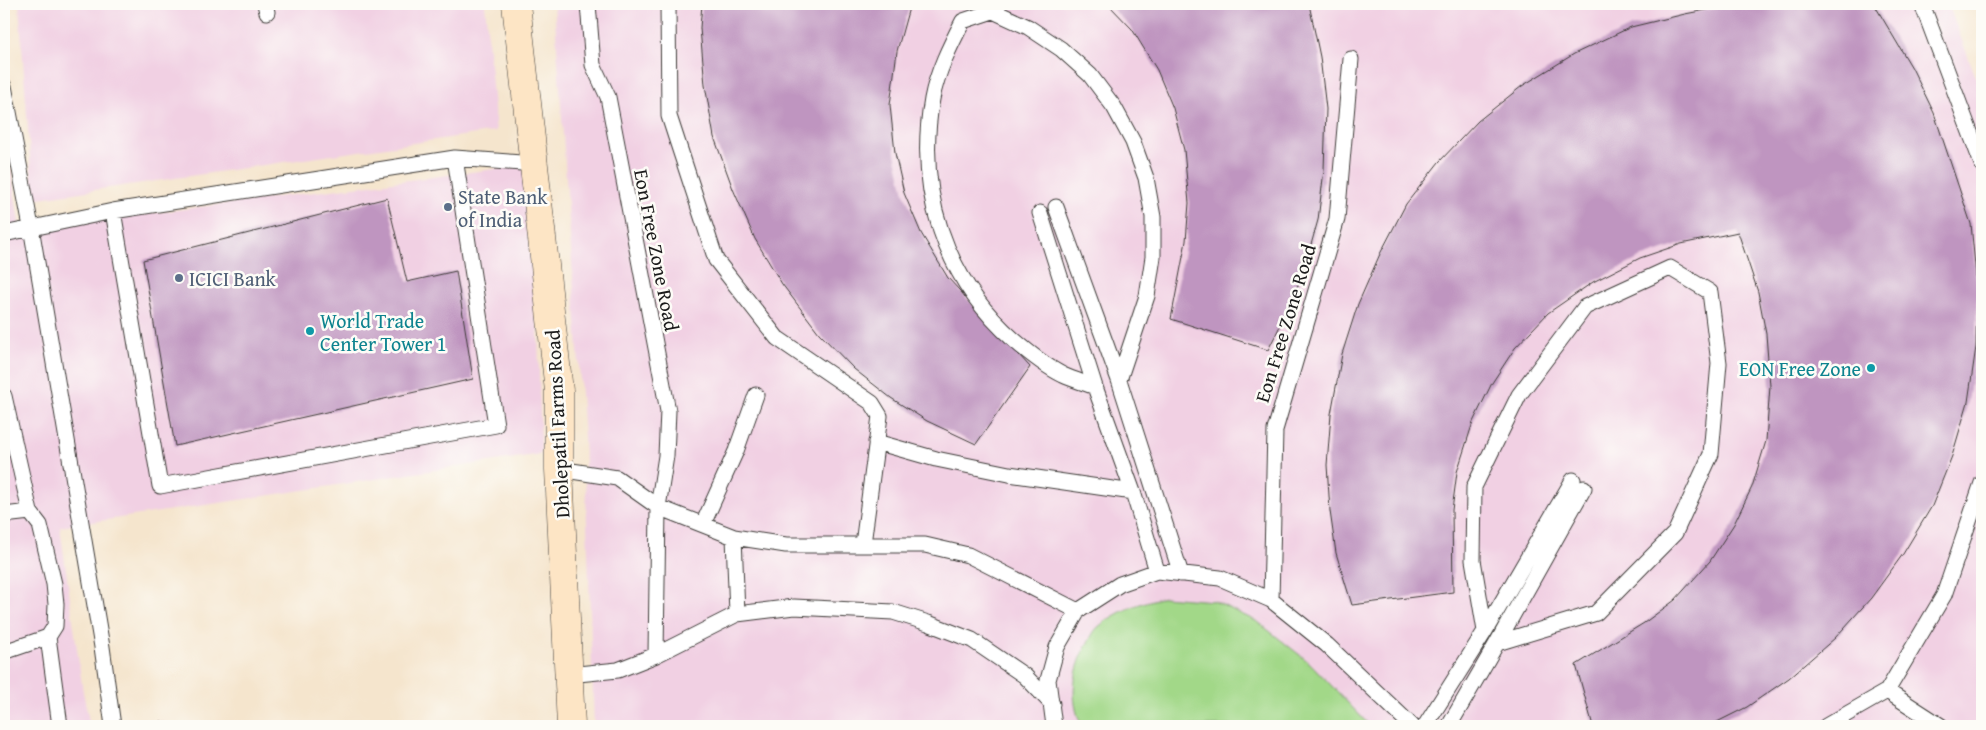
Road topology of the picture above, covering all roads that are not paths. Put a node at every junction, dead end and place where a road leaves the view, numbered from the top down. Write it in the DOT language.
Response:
graph roads {
  1 [pos="516,4"];
  2 [pos="588,4"];
  3 [pos="668,4"];
  4 [pos="1922,4"];
  5 [pos="1351,59"];
  6 [pos="4,86"];
  7 [pos="455,158"];
  8 [pos="534,164"];
  9 [pos="1982,164"];
  10 [pos="1056,207"];
  11 [pos="113,211"];
  12 [pos="1040,213"];
  13 [pos="31,227"];
  14 [pos="4,234"];
  15 [pos="1119,380"];
  16 [pos="1095,387"];
  17 [pos="756,394"];
  18 [pos="4,396"];
  19 [pos="876,442"];
  20 [pos="559,469"];
  21 [pos="1982,482"];
  22 [pos="1133,492"];
  23 [pos="658,507"];
  24 [pos="30,512"];
  25 [pos="4,514"];
  26 [pos="702,524"];
  27 [pos="734,536"];
  28 [pos="863,544"];
  29 [pos="1157,571"];
  30 [pos="1181,574"];
  31 [pos="1271,600"];
  32 [pos="1078,611"];
  33 [pos="738,614"];
  34 [pos="1485,631"];
  35 [pos="48,637"];
  36 [pos="1497,643"];
  37 [pos="4,652"];
  38 [pos="656,654"];
  39 [pos="568,675"];
  40 [pos="1888,691"];
  41 [pos="1052,704"];
  42 [pos="60,726"];
  43 [pos="113,726"];
  44 [pos="571,726"];
  45 [pos="1054,726"];
  46 [pos="1412,726"];
  47 [pos="1425,726"];
  48 [pos="1449,726"];
  49 [pos="1826,726"];
  50 [pos="1941,726"];
  1 -- 8 [label="street, Dholepatil Farms Road"];
  2 -- 23 [label="lane, Eon Free Zone Road"];
  3 -- 19 [label="lane"];
  4 -- 9 [label="lane"];
  5 -- 31 [label="lane, Eon Free Zone Road"];
  6 -- 13 [label="lane"];
  7 -- 8 [label="lane"];
  7 -- 11 [label="lane"];
  7 -- 11 [label="lane"];
  8 -- 20 [label="street, Dholepatil Farms Road"];
  10 -- 15 [label="lane"];
  11 -- 13 [label="lane"];
  12 -- 16 [label="lane"];
  13 -- 14 [label="lane"];
  13 -- 43 [label="lane"];
  15 -- 16 [label="lane"];
  15 -- 30 [label="lane"];
  16 -- 22 [label="lane"];
  17 -- 26 [label="lane"];
  18 -- 24 [label="lane"];
  19 -- 22 [label="lane"];
  19 -- 28 [label="lane"];
  20 -- 23 [label="lane"];
  20 -- 39 [label="street, Dholepatil Farms Road"];
  21 -- 40 [label="lane"];
  22 -- 29 [label="lane"];
  23 -- 26 [label="lane"];
  23 -- 38 [label="lane, Eon Free Zone Road"];
  24 -- 25 [label="lane"];
  24 -- 35 [label="lane"];
  26 -- 27 [label="lane"];
  27 -- 28 [label="lane"];
  27 -- 33 [label="lane"];
  28 -- 32 [label="lane"];
  29 -- 30 [label="lane"];
  29 -- 32 [label="lane"];
  30 -- 31 [label="lane"];
  31 -- 46 [label="lane"];
  32 -- 41 [label="lane"];
  33 -- 38 [label="lane"];
  33 -- 41 [label="lane"];
  34 -- 36 [label="lane"];
  34 -- 36 [label="lane"];
  34 -- 47 [label="lane"];
  35 -- 37 [label="lane"];
  35 -- 42 [label="lane"];
  36 -- 48 [label="lane"];
  38 -- 39 [label="lane"];
  39 -- 44 [label="street, Dholepatil Farms Road"];
  40 -- 49 [label="lane"];
  40 -- 50 [label="lane"];
  41 -- 45 [label="lane"];
}
